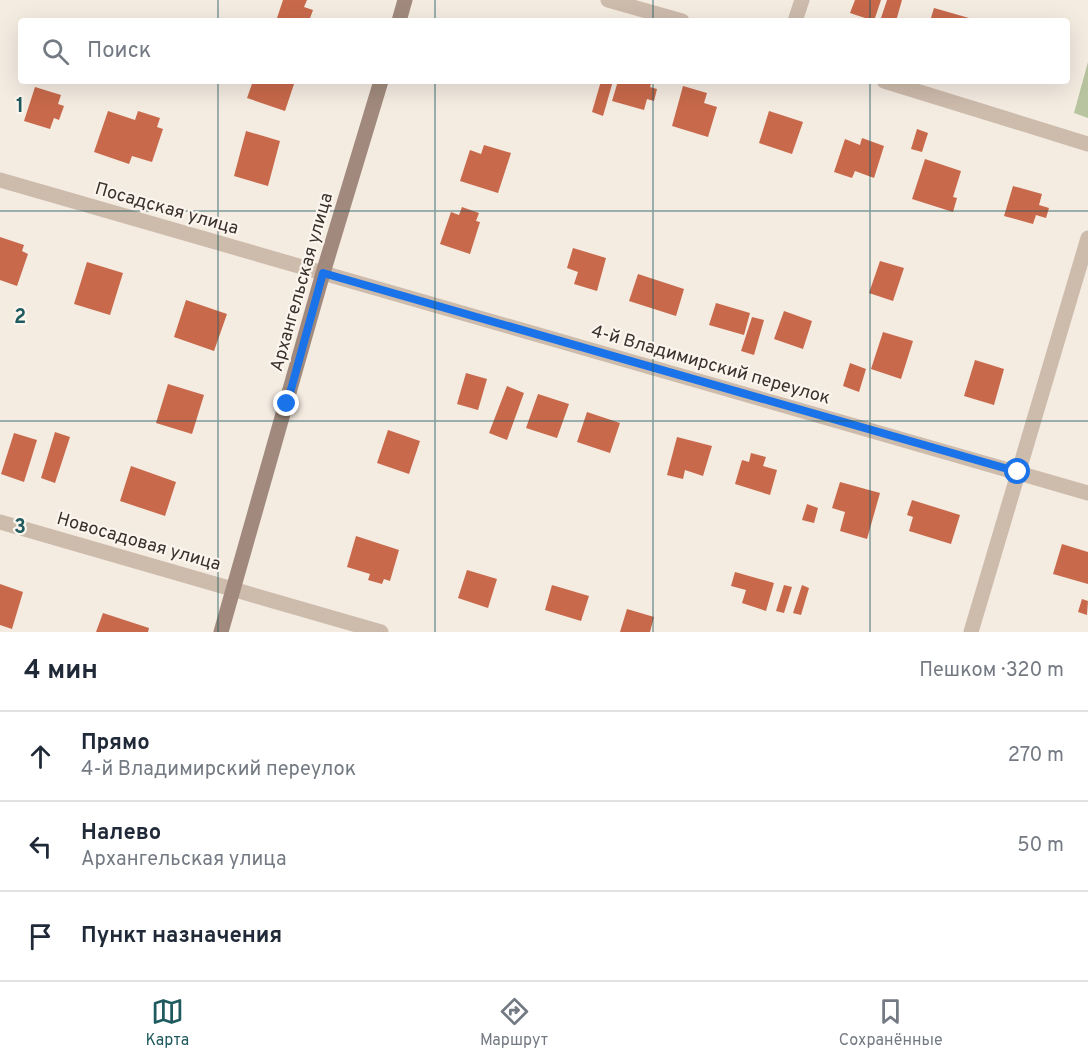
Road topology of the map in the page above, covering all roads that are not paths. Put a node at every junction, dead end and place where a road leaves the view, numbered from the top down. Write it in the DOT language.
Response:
graph roads {
  1 [pos="405,0"];
  2 [pos="608,0"];
  3 [pos="802,0"];
  4 [pos="400,18"];
  5 [pos="671,18"];
  6 [pos="796,18"];
  7 [pos="380,84"];
  8 [pos="894,84"];
  9 [pos="1088,144"];
  10 [pos="0,180"];
  11 [pos="1088,238"];
  12 [pos="323,273"];
  13 [pos="1018,472"];
  14 [pos="1088,493"];
  15 [pos="0,522"];
  16 [pos="233,589"];
  17 [pos="221,632"];
  18 [pos="381,632"];
  19 [pos="971,632"];
  1 -- 4 [label="street"];
  2 -- 5 [label="street"];
  3 -- 6 [label="street"];
  7 -- 12 [label="street, Архангельская улица"];
  8 -- 9 [label="street"];
  10 -- 12 [label="street, Посадская улица"];
  11 -- 13 [label="street"];
  12 -- 13 [label="street, 4-й Владимирский переулок"];
  12 -- 16 [label="street, Архангельская улица"];
  13 -- 14 [label="street, 4-й Владимирский переулок"];
  13 -- 19 [label="street"];
  15 -- 16 [label="street, Новосадовая улица"];
  16 -- 17 [label="street, Архангельская улица"];
  16 -- 18 [label="street, Новосадовая улица"];
}
